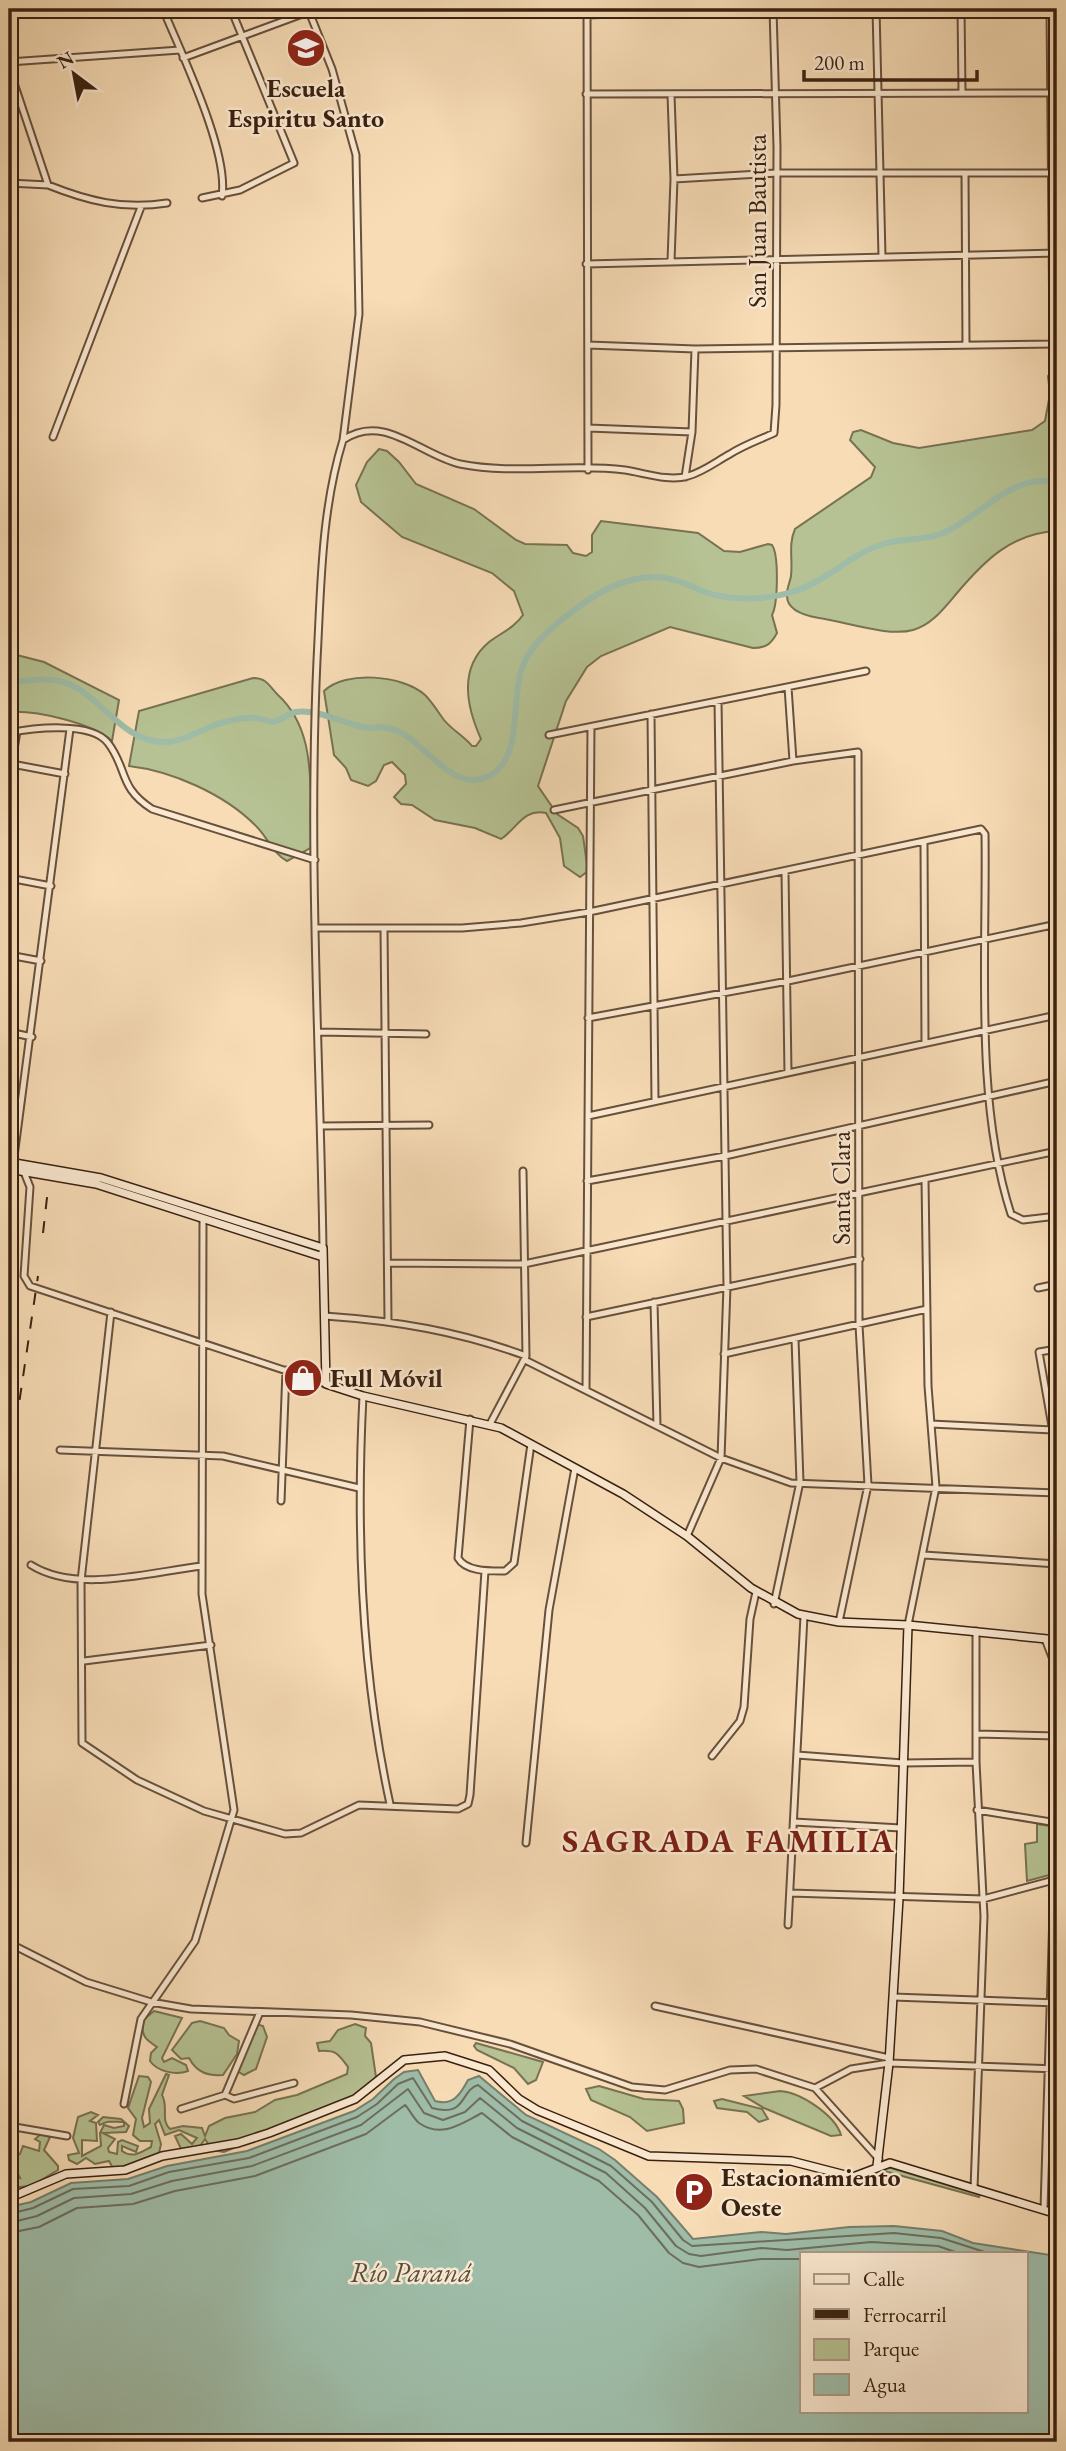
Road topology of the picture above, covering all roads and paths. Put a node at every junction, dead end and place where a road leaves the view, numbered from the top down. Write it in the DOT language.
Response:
graph roads {
  1 [pos="163,9"];
  2 [pos="231,9"];
  3 [pos="316,9"];
  4 [pos="748,9"];
  5 [pos="773,9"];
  6 [pos="876,9"];
  7 [pos="961,9"];
  8 [pos="1050,9"];
  9 [pos="308,10"];
  10 [pos="686,10"];
  11 [pos="587,12"];
  12 [pos="242,36"];
  13 [pos="180,50"];
  14 [pos="183,58"];
  15 [pos="9,62"];
  16 [pos="9,68"];
  17 [pos="962,91"];
  18 [pos="776,92"];
  19 [pos="876,92"];
  20 [pos="1054,93"];
  21 [pos="586,94"];
  22 [pos="671,95"];
  23 [pos="777,173"];
  24 [pos="877,173"];
  25 [pos="965,173"];
  26 [pos="1054,173"];
  27 [pos="674,179"];
  28 [pos="9,183"];
  29 [pos="48,185"];
  30 [pos="222,196"];
  31 [pos="202,198"];
  32 [pos="167,203"];
  33 [pos="141,207"];
  34 [pos="1054,253"];
  35 [pos="965,254"];
  36 [pos="882,256"];
  37 [pos="776,258"];
  38 [pos="671,261"];
  39 [pos="586,264"];
  40 [pos="966,344"];
  41 [pos="1055,344"];
  42 [pos="588,345"];
  43 [pos="776,348"];
  44 [pos="695,349"];
  45 [pos="588,428"];
  46 [pos="692,432"];
  47 [pos="53,437"];
  48 [pos="343,440"];
  49 [pos="588,470"];
  50 [pos="685,477"];
  51 [pos="866,671"];
  52 [pos="788,687"];
  53 [pos="718,701"];
  54 [pos="651,715"];
  55 [pos="591,727"];
  56 [pos="70,729"];
  57 [pos="17,732"];
  58 [pos="9,733"];
  59 [pos="550,735"];
  60 [pos="793,761"];
  61 [pos="12,764"];
  62 [pos="65,774"];
  63 [pos="719,778"];
  64 [pos="9,781"];
  65 [pos="650,791"];
  66 [pos="590,802"];
  67 [pos="554,810"];
  68 [pos="924,843"];
  69 [pos="858,857"];
  70 [pos="316,860"];
  71 [pos="785,872"];
  72 [pos="1054,872"];
  73 [pos="9,878"];
  74 [pos="51,886"];
  75 [pos="719,886"];
  76 [pos="652,899"];
  77 [pos="589,912"];
  78 [pos="1057,924"];
  79 [pos="317,928"];
  80 [pos="384,929"];
  81 [pos="987,939"];
  82 [pos="925,951"];
  83 [pos="9,955"];
  84 [pos="41,961"];
  85 [pos="859,965"];
  86 [pos="788,981"];
  87 [pos="722,993"];
  88 [pos="654,1006"];
  89 [pos="1056,1016"];
  90 [pos="588,1018"];
  91 [pos="986,1031"];
  92 [pos="9,1032"];
  93 [pos="319,1032"];
  94 [pos="385,1033"];
  95 [pos="426,1034"];
  96 [pos="32,1037"];
  97 [pos="925,1043"];
  98 [pos="860,1058"];
  99 [pos="788,1073"];
  100 [pos="1057,1081"];
  101 [pos="725,1085"];
  102 [pos="989,1096"];
  103 [pos="655,1101"];
  104 [pos="588,1116"];
  105 [pos="860,1124"];
  106 [pos="386,1125"];
  107 [pos="429,1125"];
  108 [pos="321,1126"];
  109 [pos="1057,1151"];
  110 [pos="725,1156"];
  111 [pos="998,1163"];
  112 [pos="11,1166"];
  113 [pos="523,1171"];
  114 [pos="24,1172"];
  115 [pos="925,1179"];
  116 [pos="587,1181"];
  117 [pos="860,1193"];
  118 [pos="9,1195"];
  119 [pos="1057,1216"];
  120 [pos="203,1219"];
  121 [pos="724,1221"];
  122 [pos="587,1250"];
  123 [pos="323,1253"];
  124 [pos="860,1259"];
  125 [pos="388,1263"];
  126 [pos="524,1264"];
  127 [pos="1057,1284"];
  128 [pos="727,1286"];
  129 [pos="1038,1288"];
  130 [pos="654,1302"];
  131 [pos="927,1309"];
  132 [pos="111,1312"];
  133 [pos="325,1316"];
  134 [pos="586,1317"];
  135 [pos="388,1320"];
  136 [pos="859,1325"];
  137 [pos="795,1339"];
  138 [pos="203,1343"];
  139 [pos="1057,1349"];
  140 [pos="724,1354"];
  141 [pos="526,1356"];
  142 [pos="286,1370"];
  143 [pos="326,1384"];
  144 [pos="586,1390"];
  145 [pos="363,1396"];
  146 [pos="1054,1417"];
  147 [pos="470,1419"];
  148 [pos="490,1424"];
  149 [pos="931,1424"];
  150 [pos="657,1426"];
  151 [pos="1053,1430"];
  152 [pos="531,1444"];
  153 [pos="60,1450"];
  154 [pos="95,1452"];
  155 [pos="202,1454"];
  156 [pos="1057,1455"];
  157 [pos="721,1458"];
  158 [pos="575,1468"];
  159 [pos="283,1471"];
  160 [pos="800,1482"];
  161 [pos="868,1485"];
  162 [pos="936,1487"];
  163 [pos="359,1488"];
  164 [pos="1057,1493"];
  165 [pos="281,1501"];
  166 [pos="687,1536"];
  167 [pos="924,1555"];
  168 [pos="1057,1564"];
  169 [pos="31,1565"];
  170 [pos="202,1566"];
  171 [pos="485,1571"];
  172 [pos="81,1581"];
  173 [pos="756,1591"];
  174 [pos="774,1604"];
  175 [pos="804,1616"];
  176 [pos="839,1622"];
  177 [pos="908,1625"];
  178 [pos="976,1631"];
  179 [pos="1045,1639"];
  180 [pos="1057,1640"];
  181 [pos="211,1645"];
  182 [pos="84,1661"];
  183 [pos="1057,1670"];
  184 [pos="977,1734"];
  185 [pos="1057,1736"];
  186 [pos="797,1755"];
  187 [pos="712,1756"];
  188 [pos="976,1762"];
  189 [pos="903,1763"];
  190 [pos="390,1804"];
  191 [pos="977,1810"];
  192 [pos="232,1820"];
  193 [pos="794,1822"];
  194 [pos="1057,1823"];
  195 [pos="901,1828"];
  196 [pos="526,1843"];
  197 [pos="1056,1880"];
  198 [pos="790,1893"];
  199 [pos="899,1898"];
  200 [pos="984,1899"];
  201 [pos="789,1925"];
  202 [pos="9,1943"];
  203 [pos="893,1997"];
  204 [pos="982,2000"];
  205 [pos="151,2002"];
  206 [pos="1048,2003"];
  207 [pos="1057,2003"];
  208 [pos="656,2006"];
  209 [pos="260,2012"];
  210 [pos="889,2060"];
  211 [pos="981,2065"];
  212 [pos="1047,2068"];
  213 [pos="1057,2069"];
  214 [pos="294,2083"];
  215 [pos="815,2088"];
  216 [pos="225,2095"];
  217 [pos="124,2104"];
  218 [pos="181,2109"];
  219 [pos="9,2126"];
  220 [pos="67,2136"];
  221 [pos="878,2162"];
  222 [pos="974,2189"];
  223 [pos="9,2198"];
  224 [pos="1044,2209"];
  225 [pos="1057,2214"];
  1 -- 13 [label="street"];
  2 -- 12 [label="street"];
  3 -- 9 [label="street"];
  4 -- 10 [label="street"];
  5 -- 18 [label="street, San Juan Bautista"];
  6 -- 19 [label="street"];
  7 -- 17 [label="street"];
  8 -- 20 [label="street"];
  9 -- 12 [label="street"];
  9 -- 48 [label="street"];
  10 -- 11 [label="street"];
  11 -- 21 [label="street"];
  12 -- 14 [label="street"];
  12 -- 30 [label="street"];
  13 -- 14 [label="street"];
  13 -- 15 [label="street"];
  14 -- 30 [label="street"];
  16 -- 29 [label="street"];
  17 -- 19 [label="street"];
  17 -- 20 [label="street"];
  18 -- 19 [label="street"];
  18 -- 22 [label="street"];
  18 -- 23 [label="street, San Juan Bautista"];
  19 -- 24 [label="street"];
  20 -- 26 [label="street"];
  21 -- 22 [label="street"];
  21 -- 39 [label="street"];
  22 -- 27 [label="street"];
  23 -- 24 [label="street"];
  23 -- 27 [label="street"];
  23 -- 37 [label="street, San Juan Bautista"];
  24 -- 25 [label="street"];
  24 -- 36 [label="street"];
  25 -- 26 [label="street"];
  25 -- 35 [label="street"];
  26 -- 34 [label="street"];
  27 -- 38 [label="street"];
  28 -- 29 [label="street"];
  29 -- 33 [label="street"];
  30 -- 31 [label="street"];
  32 -- 33 [label="street"];
  33 -- 47 [label="street"];
  34 -- 35 [label="street"];
  34 -- 41 [label="street"];
  35 -- 36 [label="street"];
  35 -- 40 [label="street"];
  36 -- 37 [label="street"];
  37 -- 38 [label="street"];
  37 -- 43 [label="street, San Juan Bautista"];
  38 -- 39 [label="street"];
  39 -- 42 [label="street"];
  40 -- 41 [label="street"];
  40 -- 43 [label="street"];
  42 -- 44 [label="street"];
  42 -- 45 [label="street"];
  43 -- 44 [label="street"];
  43 -- 50 [label="street, San Juan Bautista"];
  44 -- 46 [label="street"];
  45 -- 46 [label="street"];
  45 -- 49 [label="street"];
  46 -- 50 [label="street"];
  48 -- 49 [label="street"];
  48 -- 70 [label="street"];
  49 -- 50 [label="street"];
  51 -- 52 [label="street"];
  52 -- 53 [label="street"];
  52 -- 60 [label="street"];
  53 -- 54 [label="street"];
  53 -- 63 [label="street"];
  54 -- 55 [label="street"];
  54 -- 65 [label="street"];
  55 -- 59 [label="street"];
  55 -- 66 [label="street"];
  56 -- 57 [label="street"];
  56 -- 62 [label="street"];
  56 -- 70 [label="street"];
  57 -- 58 [label="street"];
  57 -- 61 [label="street"];
  60 -- 63 [label="street"];
  60 -- 69 [label="street, Santa Clara"];
  61 -- 62 [label="street"];
  61 -- 64 [label="street"];
  62 -- 74 [label="street"];
  63 -- 65 [label="street"];
  63 -- 75 [label="street"];
  65 -- 66 [label="street"];
  65 -- 76 [label="street"];
  66 -- 67 [label="street"];
  66 -- 77 [label="street"];
  68 -- 69 [label="street"];
  68 -- 81 [label="street"];
  68 -- 82 [label="street"];
  69 -- 71 [label="street"];
  69 -- 85 [label="street, Santa Clara"];
  70 -- 79 [label="street"];
  71 -- 75 [label="street"];
  71 -- 86 [label="street"];
  72 -- 78 [label="street"];
  73 -- 74 [label="street"];
  74 -- 84 [label="street"];
  75 -- 76 [label="street"];
  75 -- 87 [label="street"];
  76 -- 77 [label="street"];
  76 -- 88 [label="street"];
  77 -- 80 [label="street"];
  77 -- 90 [label="street"];
  78 -- 81 [label="street"];
  78 -- 89 [label="street"];
  79 -- 80 [label="street"];
  79 -- 93 [label="street"];
  80 -- 94 [label="street"];
  81 -- 82 [label="street"];
  81 -- 91 [label="street"];
  82 -- 85 [label="street"];
  82 -- 97 [label="street"];
  83 -- 84 [label="street"];
  84 -- 96 [label="street"];
  85 -- 86 [label="street"];
  85 -- 98 [label="street, Santa Clara"];
  86 -- 87 [label="street"];
  86 -- 99 [label="street"];
  87 -- 88 [label="street"];
  87 -- 101 [label="street"];
  88 -- 90 [label="street"];
  88 -- 103 [label="street"];
  89 -- 91 [label="street"];
  90 -- 104 [label="street"];
  91 -- 97 [label="street"];
  91 -- 102 [label="street"];
  92 -- 96 [label="street"];
  93 -- 94 [label="street"];
  93 -- 108 [label="street"];
  94 -- 95 [label="street"];
  94 -- 106 [label="street"];
  96 -- 112 [label="street"];
  97 -- 98 [label="street"];
  98 -- 99 [label="street"];
  98 -- 105 [label="street, Santa Clara"];
  99 -- 101 [label="street"];
  100 -- 102 [label="street"];
  101 -- 103 [label="street"];
  101 -- 110 [label="street"];
  102 -- 105 [label="street"];
  102 -- 111 [label="street"];
  103 -- 104 [label="street"];
  104 -- 116 [label="street"];
  105 -- 110 [label="street"];
  105 -- 117 [label="street, Santa Clara"];
  106 -- 107 [label="street"];
  106 -- 108 [label="street"];
  106 -- 125 [label="street"];
  108 -- 123 [label="street"];
  109 -- 111 [label="street"];
  110 -- 116 [label="street"];
  110 -- 121 [label="street"];
  111 -- 115 [label="street"];
  111 -- 119 [label="street"];
  112 -- 114 [label="main road"];
  112 -- 118 [label="street"];
  112 -- 123 [label="main road"];
  113 -- 126 [label="street"];
  114 -- 120 [label="main road"];
  114 -- 132 [label="street"];
  115 -- 117 [label="street"];
  115 -- 131 [label="street"];
  116 -- 122 [label="street"];
  117 -- 121 [label="street"];
  117 -- 124 [label="street, Santa Clara"];
  120 -- 123 [label="main road"];
  120 -- 138 [label="street"];
  121 -- 122 [label="street"];
  121 -- 128 [label="street"];
  122 -- 126 [label="street"];
  122 -- 134 [label="street"];
  123 -- 133 [label="main road"];
  124 -- 128 [label="street"];
  124 -- 136 [label="street, Santa Clara"];
  125 -- 126 [label="street"];
  125 -- 135 [label="street"];
  126 -- 141 [label="street"];
  127 -- 129 [label="street"];
  128 -- 130 [label="street"];
  128 -- 140 [label="street"];
  130 -- 134 [label="street"];
  130 -- 150 [label="street"];
  131 -- 136 [label="street"];
  131 -- 149 [label="street"];
  132 -- 138 [label="street"];
  132 -- 154 [label="street"];
  133 -- 135 [label="street"];
  133 -- 143 [label="main road"];
  134 -- 144 [label="street"];
  135 -- 141 [label="street"];
  136 -- 137 [label="street"];
  136 -- 161 [label="street, Santa Clara"];
  137 -- 140 [label="street"];
  137 -- 160 [label="street"];
  138 -- 142 [label="street"];
  138 -- 155 [label="street"];
  139 -- 146 [label="street"];
  140 -- 157 [label="street"];
  141 -- 144 [label="street"];
  141 -- 148 [label="street"];
  142 -- 143 [label="street"];
  142 -- 159 [label="street"];
  143 -- 145 [label="main road"];
  144 -- 150 [label="street"];
  145 -- 147 [label="main road"];
  145 -- 163 [label="street"];
  146 -- 151 [label="street"];
  147 -- 148 [label="main road"];
  147 -- 171 [label="street"];
  148 -- 152 [label="main road"];
  149 -- 151 [label="street"];
  149 -- 162 [label="street"];
  150 -- 157 [label="street"];
  151 -- 156 [label="street"];
  152 -- 158 [label="main road"];
  152 -- 171 [label="street"];
  153 -- 154 [label="street"];
  154 -- 155 [label="street"];
  154 -- 172 [label="street"];
  155 -- 159 [label="street"];
  155 -- 170 [label="street"];
  157 -- 160 [label="street"];
  157 -- 166 [label="street"];
  158 -- 166 [label="main road"];
  158 -- 196 [label="street"];
  159 -- 163 [label="street"];
  159 -- 165 [label="street"];
  160 -- 161 [label="street"];
  160 -- 174 [label="street"];
  161 -- 162 [label="street"];
  161 -- 176 [label="street, Santa Clara"];
  162 -- 164 [label="street"];
  162 -- 167 [label="street"];
  163 -- 190 [label="street"];
  166 -- 173 [label="main road"];
  167 -- 168 [label="street"];
  167 -- 177 [label="street"];
  169 -- 172 [label="street"];
  170 -- 172 [label="street"];
  170 -- 181 [label="street"];
  171 -- 190 [label="street"];
  172 -- 182 [label="street"];
  173 -- 174 [label="main road"];
  173 -- 187 [label="street"];
  174 -- 175 [label="main road"];
  175 -- 176 [label="main road"];
  175 -- 186 [label="street"];
  176 -- 177 [label="main road"];
  177 -- 178 [label="main road"];
  177 -- 189 [label="main road"];
  178 -- 179 [label="main road"];
  178 -- 184 [label="street"];
  179 -- 180 [label="main road"];
  179 -- 183 [label="street"];
  181 -- 182 [label="street"];
  181 -- 192 [label="street"];
  182 -- 192 [label="street"];
  184 -- 185 [label="street"];
  184 -- 188 [label="street"];
  186 -- 189 [label="street"];
  186 -- 193 [label="street"];
  188 -- 189 [label="street"];
  188 -- 191 [label="street"];
  189 -- 195 [label="main road"];
  190 -- 192 [label="street"];
  191 -- 194 [label="street"];
  191 -- 200 [label="street"];
  192 -- 205 [label="street"];
  193 -- 195 [label="street"];
  193 -- 198 [label="street"];
  195 -- 199 [label="main road"];
  197 -- 200 [label="street"];
  197 -- 206 [label="street"];
  198 -- 199 [label="street"];
  198 -- 201 [label="street"];
  199 -- 200 [label="street"];
  199 -- 203 [label="main road"];
  200 -- 204 [label="street"];
  202 -- 205 [label="street"];
  203 -- 204 [label="street"];
  203 -- 210 [label="main road"];
  204 -- 206 [label="street"];
  204 -- 211 [label="street"];
  205 -- 209 [label="street"];
  205 -- 217 [label="street"];
  206 -- 207 [label="street"];
  206 -- 212 [label="street"];
  208 -- 210 [label="street"];
  209 -- 215 [label="street"];
  209 -- 216 [label="street"];
  210 -- 211 [label="street"];
  210 -- 215 [label="street"];
  210 -- 221 [label="main road"];
  211 -- 212 [label="street"];
  211 -- 222 [label="street"];
  212 -- 213 [label="street"];
  212 -- 224 [label="street"];
  214 -- 216 [label="street"];
  215 -- 221 [label="street"];
  216 -- 218 [label="street"];
  219 -- 220 [label="street"];
  221 -- 222 [label="main road"];
  221 -- 223 [label="main road"];
  222 -- 224 [label="main road"];
  224 -- 225 [label="main road"];
}
